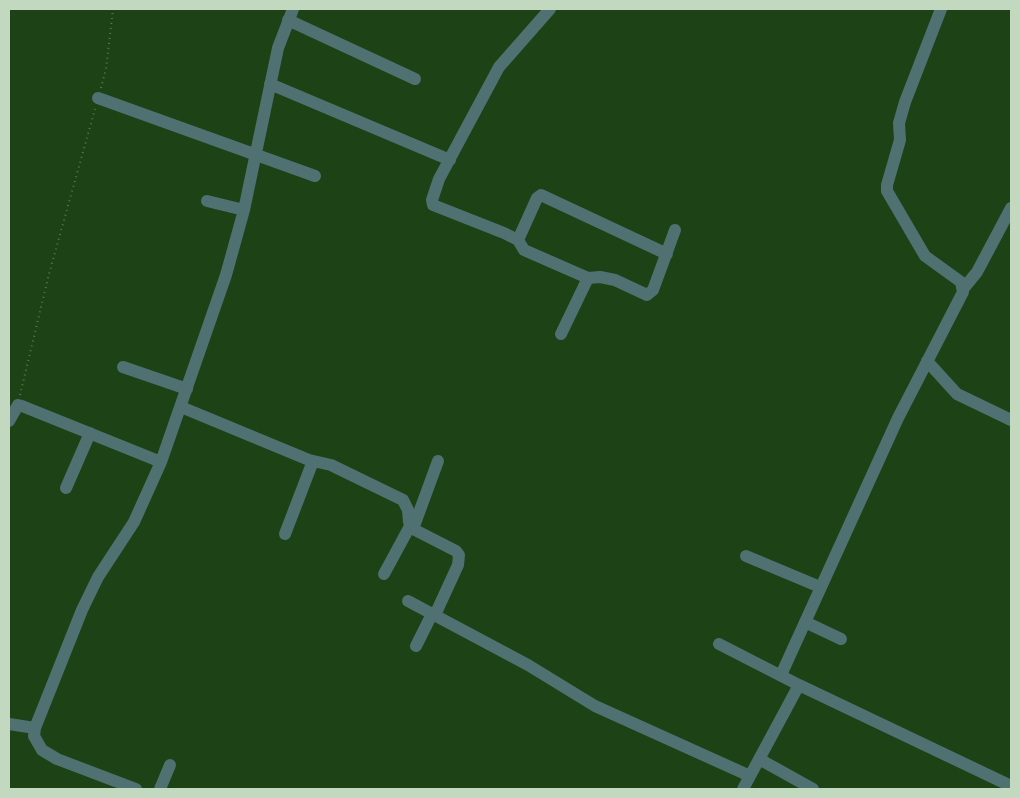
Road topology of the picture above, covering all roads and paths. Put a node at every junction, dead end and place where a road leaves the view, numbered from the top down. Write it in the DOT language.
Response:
graph roads {
  1 [pos="113,9"];
  2 [pos="550,9"];
  3 [pos="942,9"];
  4 [pos="290,14"];
  5 [pos="414,78"];
  6 [pos="270,84"];
  7 [pos="98,98"];
  8 [pos="254,155"];
  9 [pos="450,160"];
  10 [pos="315,176"];
  11 [pos="207,201"];
  12 [pos="1011,208"];
  13 [pos="244,210"];
  14 [pos="675,230"];
  15 [pos="518,240"];
  16 [pos="667,254"];
  17 [pos="588,278"];
  18 [pos="964,288"];
  19 [pos="561,334"];
  20 [pos="928,361"];
  21 [pos="123,367"];
  22 [pos="187,389"];
  23 [pos="18,405"];
  24 [pos="181,407"];
  25 [pos="9,420"];
  26 [pos="1011,420"];
  27 [pos="90,433"];
  28 [pos="314,461"];
  29 [pos="438,461"];
  30 [pos="161,462"];
  31 [pos="66,488"];
  32 [pos="411,528"];
  33 [pos="285,534"];
  34 [pos="746,556"];
  35 [pos="384,574"];
  36 [pos="820,587"];
  37 [pos="408,602"];
  38 [pos="434,614"];
  39 [pos="805,622"];
  40 [pos="840,639"];
  41 [pos="719,644"];
  42 [pos="416,646"];
  43 [pos="781,675"];
  44 [pos="799,685"];
  45 [pos="9,724"];
  46 [pos="35,728"];
  47 [pos="759,759"];
  48 [pos="170,765"];
  49 [pos="750,776"];
  50 [pos="1011,786"];
  51 [pos="136,789"];
  52 [pos="160,789"];
  53 [pos="743,789"];
  54 [pos="813,789"];
  1 -- 7 [label="path"];
  2 -- 9 [label="street"];
  3 -- 18 [label="street"];
  4 -- 5 [label="street"];
  4 -- 6 [label="street"];
  6 -- 8 [label="street"];
  6 -- 9 [label="street"];
  7 -- 8 [label="street"];
  7 -- 23 [label="path"];
  8 -- 10 [label="street"];
  8 -- 13 [label="street"];
  9 -- 15 [label="street"];
  11 -- 13 [label="street"];
  12 -- 18 [label="street"];
  13 -- 22 [label="street"];
  14 -- 16 [label="street"];
  15 -- 16 [label="street"];
  15 -- 17 [label="street"];
  16 -- 17 [label="street"];
  17 -- 19 [label="street"];
  18 -- 20 [label="street"];
  20 -- 26 [label="street"];
  20 -- 36 [label="street"];
  21 -- 22 [label="street"];
  22 -- 24 [label="street"];
  23 -- 25 [label="street"];
  23 -- 27 [label="street"];
  24 -- 28 [label="street"];
  24 -- 30 [label="street"];
  27 -- 30 [label="street"];
  27 -- 31 [label="street"];
  28 -- 32 [label="street"];
  28 -- 33 [label="street"];
  29 -- 32 [label="street"];
  30 -- 46 [label="street"];
  32 -- 35 [label="street"];
  32 -- 38 [label="street"];
  34 -- 36 [label="street"];
  36 -- 39 [label="street"];
  37 -- 38 [label="street"];
  38 -- 42 [label="street"];
  38 -- 49 [label="street"];
  39 -- 40 [label="street"];
  39 -- 43 [label="street"];
  41 -- 43 [label="street"];
  43 -- 44 [label="street"];
  44 -- 47 [label="street"];
  44 -- 50 [label="street"];
  45 -- 46 [label="street"];
  46 -- 51 [label="street"];
  47 -- 49 [label="street"];
  47 -- 54 [label="street"];
  48 -- 52 [label="street"];
  49 -- 53 [label="street"];
}
